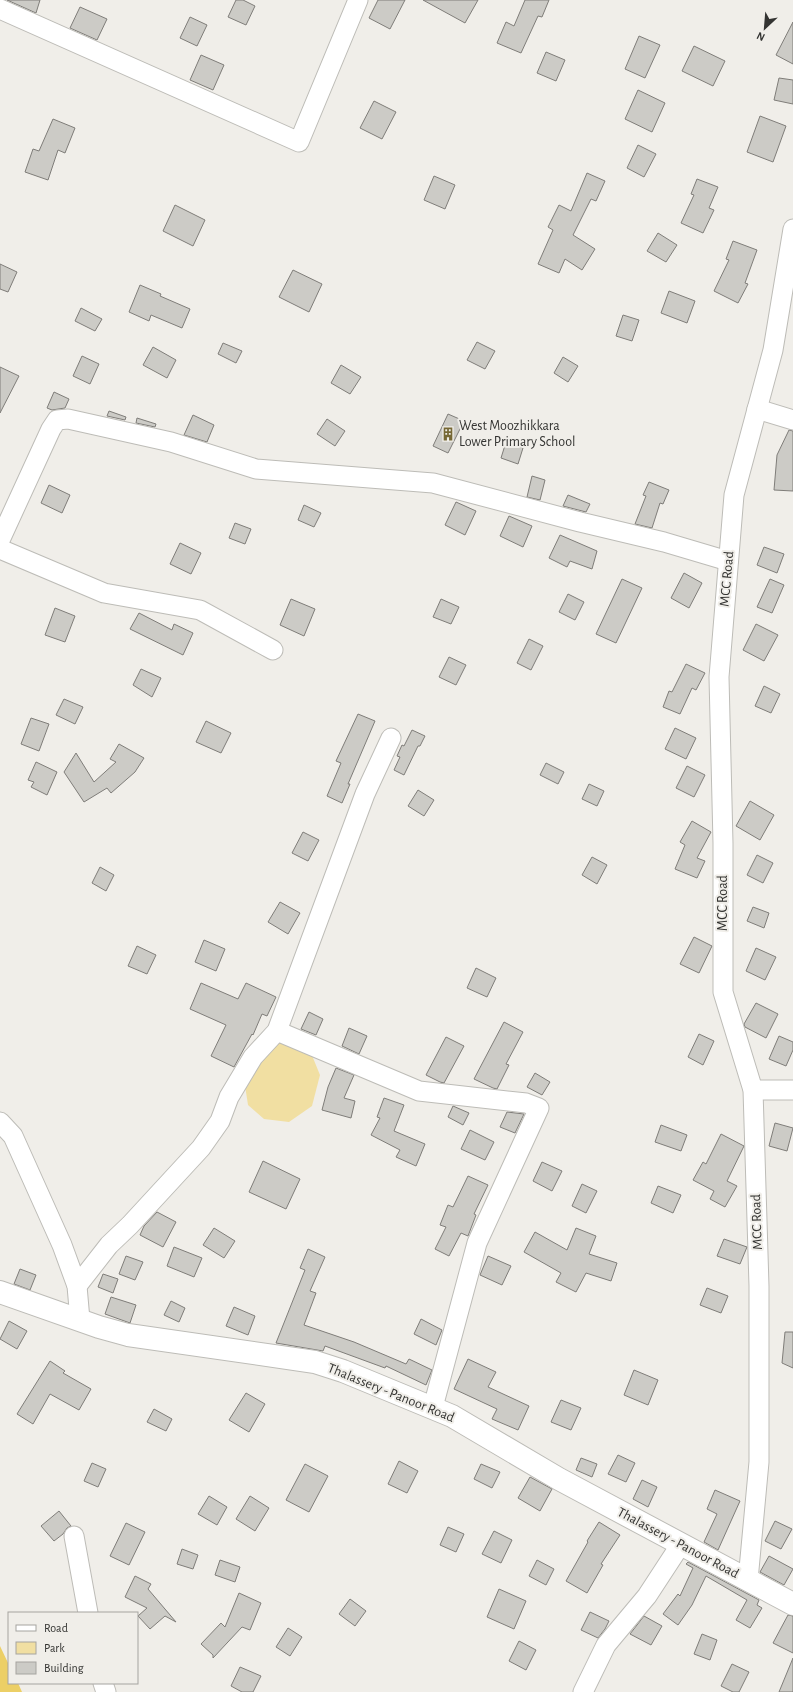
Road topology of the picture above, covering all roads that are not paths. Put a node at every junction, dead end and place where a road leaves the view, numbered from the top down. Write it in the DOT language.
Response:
graph roads {
  1 [pos="358,0"];
  2 [pos="0,9"];
  3 [pos="793,229"];
  4 [pos="757,409"];
  5 [pos="793,420"];
  6 [pos="0,540"];
  7 [pos="0,549"];
  8 [pos="728,561"];
  9 [pos="273,650"];
  10 [pos="391,738"];
  11 [pos="277,1031"];
  12 [pos="753,1090"];
  13 [pos="793,1090"];
  14 [pos="0,1122"];
  15 [pos="77,1286"];
  16 [pos="0,1292"];
  17 [pos="80,1320"];
  18 [pos="433,1407"];
  19 [pos="74,1536"];
  20 [pos="681,1544"];
  21 [pos="748,1580"];
  22 [pos="793,1604"];
  23 [pos="88,1612"];
  24 [pos="583,1692"];
  1 -- 2 [label="street"];
  3 -- 4 [label="street, MCC Road"];
  4 -- 5 [label="street"];
  4 -- 8 [label="street, MCC Road"];
  6 -- 8 [label="street"];
  7 -- 9 [label="street"];
  8 -- 12 [label="street, MCC Road"];
  10 -- 11 [label="street"];
  11 -- 15 [label="street"];
  11 -- 18 [label="street"];
  12 -- 13 [label="street"];
  12 -- 21 [label="street, MCC Road"];
  14 -- 15 [label="street"];
  15 -- 17 [label="street"];
  16 -- 17 [label="main road, Thalassery - Panoor Road"];
  17 -- 18 [label="main road, Thalassery - Panoor Road"];
  18 -- 20 [label="main road, Thalassery - Panoor Road"];
  19 -- 23 [label="street"];
  20 -- 21 [label="main road, Thalassery - Panoor Road"];
  20 -- 24 [label="street"];
  21 -- 22 [label="main road, Thalassery - Panoor Road"];
}
